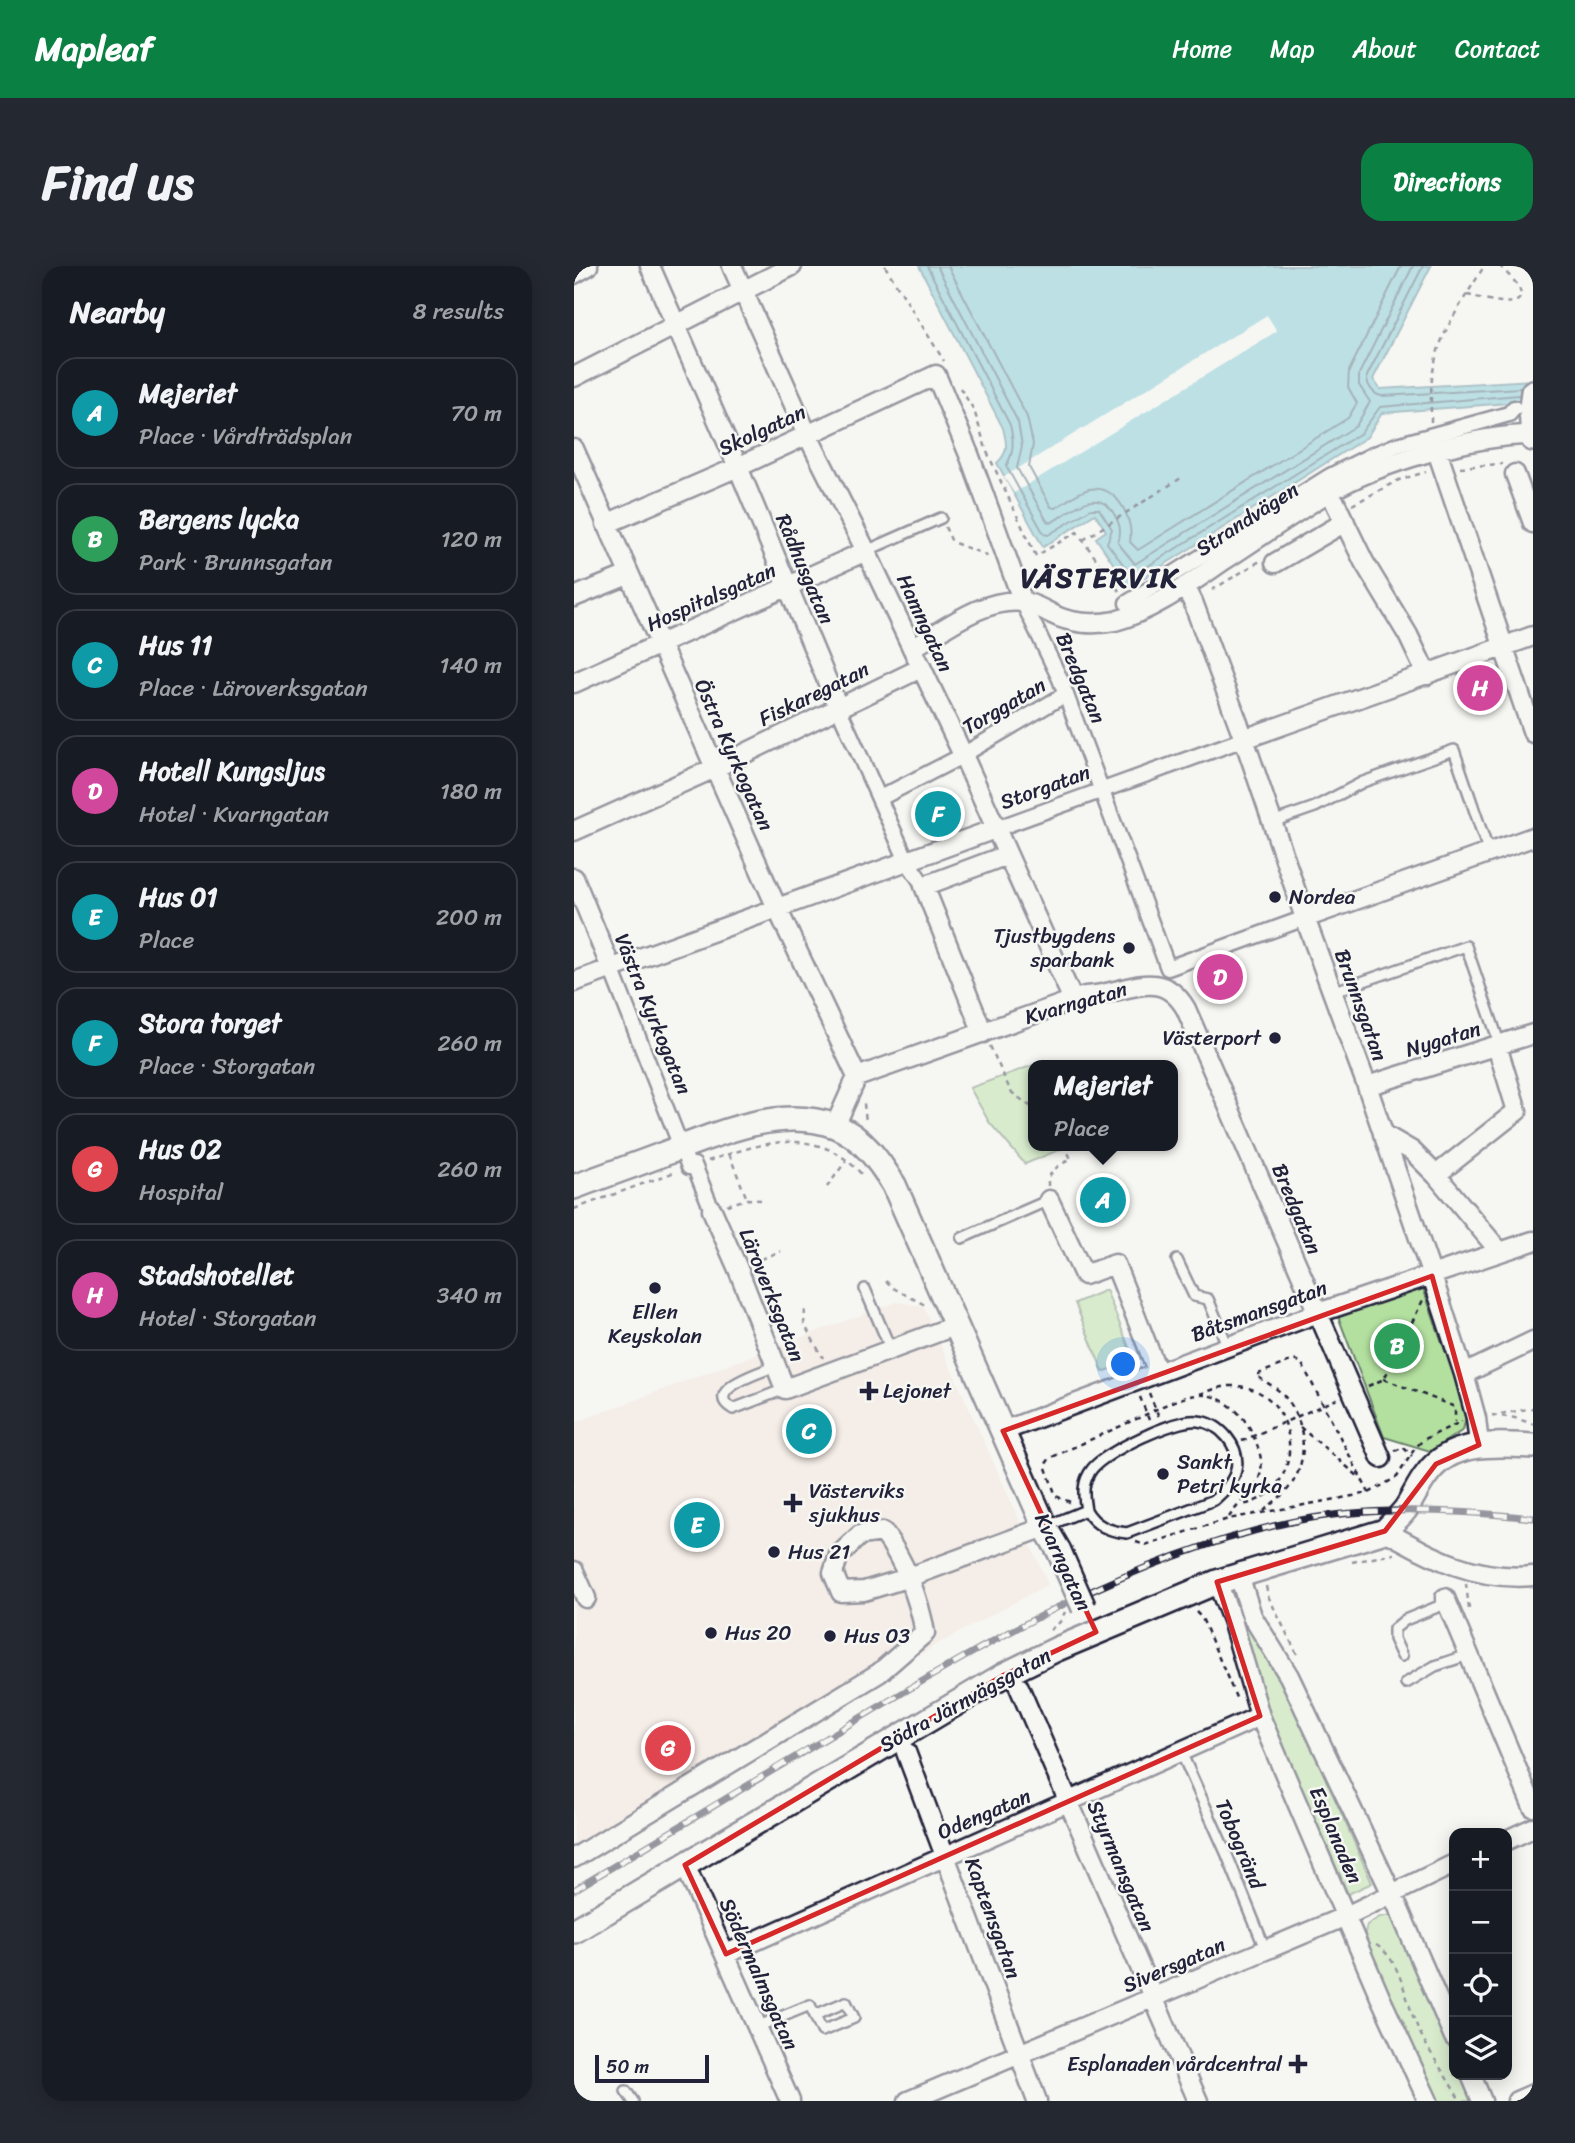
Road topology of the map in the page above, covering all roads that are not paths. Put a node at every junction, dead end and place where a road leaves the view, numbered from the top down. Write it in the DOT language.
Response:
graph roads {
  1 [pos="588,266"];
  2 [pos="650,266"];
  3 [pos="732,266"];
  4 [pos="792,266"];
  5 [pos="574,274"];
  6 [pos="744,290"];
  7 [pos="675,324"];
  8 [pos="574,377"];
  9 [pos="1526,401"];
  10 [pos="807,434"];
  11 [pos="1532,437"];
  12 [pos="574,449"];
  13 [pos="1440,459"];
  14 [pos="738,467"];
  15 [pos="1515,474"];
  16 [pos="1330,492"];
  17 [pos="1342,517"];
  18 [pos="941,518"];
  19 [pos="1533,523"];
  20 [pos="606,524"];
  21 [pos="866,551"];
  22 [pos="1268,562"];
  23 [pos="628,575"];
  24 [pos="788,587"];
  25 [pos="1189,594"];
  26 [pos="574,597"];
  27 [pos="1023,602"];
  28 [pos="1127,603"];
  29 [pos="1533,636"];
  30 [pos="661,644"];
  31 [pos="1504,646"];
  32 [pos="912,648"];
  33 [pos="921,668"];
  34 [pos="1427,675"];
  35 [pos="574,683"];
  36 [pos="1066,694"];
  37 [pos="838,707"];
  38 [pos="1533,733"];
  39 [pos="1244,739"];
  40 [pos="962,755"];
  41 [pos="715,768"];
  42 [pos="1101,790"];
  43 [pos="880,798"];
  44 [pos="1272,822"];
  45 [pos="995,829"];
  46 [pos="574,831"];
  47 [pos="1533,836"];
  48 [pos="1489,852"];
  49 [pos="1007,855"];
  50 [pos="907,860"];
  51 [pos="574,878"];
  52 [pos="924,886"];
  53 [pos="777,908"];
  54 [pos="1305,918"];
  55 [pos="611,968"];
  56 [pos="1166,977"];
  57 [pos="574,982"];
  58 [pos="1332,992"];
  59 [pos="1073,1000"];
  60 [pos="983,1033"];
  61 [pos="1533,1034"];
  62 [pos="1498,1046"];
  63 [pos="857,1077"];
  64 [pos="1367,1086"];
  65 [pos="835,1126"];
  66 [pos="1383,1134"];
  67 [pos="688,1160"];
  68 [pos="1436,1175"];
  69 [pos="574,1187"];
  70 [pos="1049,1200"];
  71 [pos="712,1210"];
  72 [pos="962,1238"];
  73 [pos="1533,1241"];
  74 [pos="1500,1252"];
  75 [pos="1177,1260"];
  76 [pos="1435,1284"];
  77 [pos="865,1289"];
  78 [pos="1318,1313"];
  79 [pos="957,1325"];
  80 [pos="1533,1341"];
  81 [pos="1228,1347"];
  82 [pos="891,1350"];
  83 [pos="776,1366"];
  84 [pos="1464,1374"];
  85 [pos="1145,1378"];
  86 [pos="785,1390"];
  87 [pos="1003,1431"];
  88 [pos="1479,1444"];
  89 [pos="1533,1446"];
  90 [pos="1381,1458"];
  91 [pos="1086,1510"];
  92 [pos="1045,1527"];
  93 [pos="1385,1531"];
  94 [pos="574,1571"];
  95 [pos="1239,1574"];
  96 [pos="1533,1576"];
  97 [pos="1217,1582"];
  98 [pos="586,1598"];
  99 [pos="1446,1601"];
  100 [pos="1096,1632"];
  101 [pos="1468,1655"];
  102 [pos="1402,1656"];
  103 [pos="1406,1683"];
  104 [pos="1019,1687"];
  105 [pos="1253,1719"];
  106 [pos="906,1752"];
  107 [pos="1181,1752"];
  108 [pos="1069,1802"];
  109 [pos="1533,1807"];
  110 [pos="1533,1828"];
  111 [pos="1512,1838"];
  112 [pos="945,1856"];
  113 [pos="574,1858"];
  114 [pos="685,1865"];
  115 [pos="1449,1866"];
  116 [pos="1391,1893"];
  117 [pos="1346,1916"];
  118 [pos="574,1931"];
  119 [pos="1266,1951"];
  120 [pos="726,1954"];
  121 [pos="1153,1999"];
  122 [pos="815,2015"];
  123 [pos="759,2026"];
  124 [pos="1449,2026"];
  125 [pos="1019,2054"];
  126 [pos="1473,2080"];
  127 [pos="626,2091"];
  128 [pos="1533,2094"];
  129 [pos="633,2101"];
  130 [pos="790,2101"];
  131 [pos="908,2101"];
  132 [pos="1037,2101"];
  133 [pos="1198,2101"];
  134 [pos="1428,2101"];
  135 [pos="1482,2101"];
  136 [pos="1517,2101"];
  1 -- 5 [label="street"];
  2 -- 7 [label="street, Rådhusgatan"];
  3 -- 6 [label="street, Hamngatan"];
  4 -- 6 [label="street"];
  6 -- 7 [label="street"];
  6 -- 10 [label="street, Hamngatan"];
  7 -- 8 [label="street"];
  7 -- 14 [label="street, Rådhusgatan"];
  9 -- 11 [label="street"];
  9 -- 28 [label="street"];
  10 -- 14 [label="street, Skolgatan"];
  10 -- 21 [label="street, Hamngatan"];
  10 -- 27 [label="street, Skolgatan"];
  11 -- 13 [label="street, Strandvägen"];
  12 -- 20 [label="street, Östra Kyrkogatan"];
  13 -- 16 [label="street, Strandvägen"];
  13 -- 31 [label="street"];
  14 -- 20 [label="street, Skolgatan"];
  14 -- 24 [label="street, Rådhusgatan"];
  15 -- 19 [label="street"];
  16 -- 17 [label="street"];
  16 -- 25 [label="street, Strandvägen"];
  17 -- 22 [label="street"];
  17 -- 34 [label="street"];
  18 -- 21 [label="lane"];
  20 -- 23 [label="street, Östra Kyrkogatan"];
  21 -- 24 [label="street, Hospitalsgatan"];
  21 -- 32 [label="street, Hamngatan"];
  23 -- 26 [label="street"];
  23 -- 30 [label="street, Östra Kyrkogatan"];
  24 -- 30 [label="street, Hospitalsgatan"];
  24 -- 37 [label="street, Rådhusgatan"];
  25 -- 27 [label="street, Strandvägen"];
  25 -- 39 [label="street, Brunnsgatan"];
  27 -- 32 [label="street"];
  27 -- 36 [label="street, Bredgatan"];
  29 -- 31 [label="street, Storgatan"];
  30 -- 35 [label="street, Hospitalsgatan"];
  30 -- 41 [label="street, Östra Kyrkogatan"];
  31 -- 34 [label="street, Storgatan"];
  31 -- 38 [label="street"];
  32 -- 33 [label="street, Hamngatan"];
  33 -- 37 [label="street, Fiskaregatan"];
  33 -- 40 [label="street, Hamngatan"];
  34 -- 39 [label="street, Storgatan"];
  36 -- 40 [label="street, Torggatan"];
  36 -- 42 [label="street, Bredgatan"];
  37 -- 41 [label="street, Fiskaregatan"];
  37 -- 43 [label="street, Rådhusgatan"];
  39 -- 42 [label="street, Storgatan"];
  39 -- 44 [label="street, Brunnsgatan"];
  40 -- 43 [label="street, Torggatan"];
  40 -- 45 [label="street, Hamngatan"];
  41 -- 46 [label="street, Fiskaregatan"];
  41 -- 53 [label="street, Östra Kyrkogatan"];
  42 -- 45 [label="street, Storgatan"];
  42 -- 56 [label="street, Bredgatan"];
  43 -- 50 [label="street, Rådhusgatan"];
  44 -- 48 [label="lane"];
  44 -- 54 [label="street, Brunnsgatan"];
  45 -- 49 [label="street, Hamngatan"];
  45 -- 50 [label="street, Storgatan"];
  47 -- 48 [label="street, Kvarngatan"];
  48 -- 54 [label="street, Kvarngatan"];
  49 -- 52 [label="street"];
  49 -- 59 [label="street, Hamngatan"];
  50 -- 52 [label="street, Rådhusgatan"];
  50 -- 53 [label="street, Storgatan"];
  51 -- 55 [label="street, Västra Kyrkogatan"];
  52 -- 60 [label="street, Rådhusgatan"];
  53 -- 55 [label="street, Storgatan"];
  53 -- 63 [label="street, Östra Kyrkogatan"];
  54 -- 56 [label="street, Kvarngatan"];
  54 -- 58 [label="street, Brunnsgatan"];
  55 -- 57 [label="street, Storgatan"];
  55 -- 67 [label="street, Västra Kyrkogatan"];
  56 -- 59 [label="street, Kvarngatan"];
  56 -- 78 [label="street, Bredgatan"];
  58 -- 62 [label="lane"];
  58 -- 64 [label="street, Brunnsgatan"];
  59 -- 60 [label="street, Kvarngatan"];
  60 -- 63 [label="street, Kvarngatan"];
  61 -- 62 [label="street, Nygatan"];
  62 -- 64 [label="street, Nygatan"];
  62 -- 68 [label="street"];
  63 -- 65 [label="street"];
  64 -- 66 [label="street, Brunnsgatan"];
  65 -- 67 [label="street, Kvarngatan"];
  65 -- 79 [label="street, Kvarngatan"];
  66 -- 68 [label="street"];
  66 -- 76 [label="street, Brunnsgatan"];
  67 -- 69 [label="street, Kvarngatan"];
  67 -- 71 [label="street, Läroverksgatan"];
  68 -- 74 [label="street"];
  70 -- 72 [label="lane"];
  70 -- 85 [label="street"];
  71 -- 83 [label="street, Läroverksgatan"];
  73 -- 74 [label="street, Båtsmansgatan"];
  74 -- 76 [label="street, Båtsmansgatan"];
  75 -- 81 [label="lane"];
  76 -- 78 [label="street, Båtsmansgatan"];
  76 -- 84 [label="street, Brunnsgatan"];
  77 -- 82 [label="lane"];
  78 -- 81 [label="street, Båtsmansgatan"];
  78 -- 90 [label="street, Bredgatan"];
  79 -- 82 [label="street, Läroverksgatan"];
  79 -- 87 [label="street, Kvarngatan"];
  80 -- 84 [label="street"];
  81 -- 85 [label="street, Båtsmansgatan"];
  82 -- 86 [label="street, Läroverksgatan"];
  83 -- 86 [label="street, Läroverksgatan"];
  83 -- 86 [label="lane"];
  84 -- 88 [label="street, Brunnsgatan"];
  85 -- 87 [label="street, Båtsmansgatan"];
  87 -- 92 [label="street, Kvarngatan"];
  88 -- 89 [label="street"];
  88 -- 93 [label="street"];
  91 -- 91 [label="lane"];
  91 -- 92 [label="lane"];
  92 -- 100 [label="street, Kvarngatan, bridge"];
  92 -- 113 [label="street"];
  93 -- 95 [label="street, Södra Järnvägsgatan"];
  93 -- 96 [label="street"];
  94 -- 98 [label="street"];
  95 -- 97 [label="street, Södra Järnvägsgatan"];
  95 -- 116 [label="street, Esplanaden"];
  97 -- 100 [label="street, Södra Järnvägsgatan"];
  97 -- 105 [label="street, Esplanaden"];
  99 -- 101 [label="street"];
  99 -- 102 [label="lane"];
  100 -- 114 [label="street, Södra Järnvägsgatan"];
  101 -- 103 [label="lane"];
  101 -- 109 [label="street"];
  104 -- 108 [label="street, Styrmansgatan"];
  105 -- 107 [label="street, Odengatan"];
  105 -- 117 [label="street, Esplanaden"];
  106 -- 112 [label="street, Kaptensgatan"];
  107 -- 108 [label="street, Odengatan"];
  107 -- 119 [label="lane, Tobogränd"];
  108 -- 112 [label="street, Odengatan"];
  108 -- 121 [label="street, Styrmansgatan"];
  110 -- 111 [label="street"];
  112 -- 120 [label="street, Odengatan"];
  112 -- 125 [label="street, Kaptensgatan"];
  114 -- 118 [label="street, Södra Järnvägsgatan"];
  114 -- 120 [label="street, Södermalmsgatan"];
  115 -- 116 [label="street, Siversgatan"];
  116 -- 117 [label="street, Siversgatan"];
  116 -- 124 [label="street, Esplanaden"];
  117 -- 119 [label="street, Siversgatan"];
  117 -- 134 [label="street, Esplanaden"];
  119 -- 121 [label="street, Siversgatan"];
  120 -- 123 [label="street, Södermalmsgatan"];
  121 -- 125 [label="street, Siversgatan"];
  121 -- 133 [label="street, Styrmansgatan"];
  122 -- 123 [label="lane"];
  123 -- 130 [label="street, Södermalmsgatan"];
  125 -- 131 [label="street, Siversgatan"];
  125 -- 132 [label="street, Kaptensgatan"];
  126 -- 135 [label="street"];
  127 -- 129 [label="lane"];
  128 -- 136 [label="street"];
}
